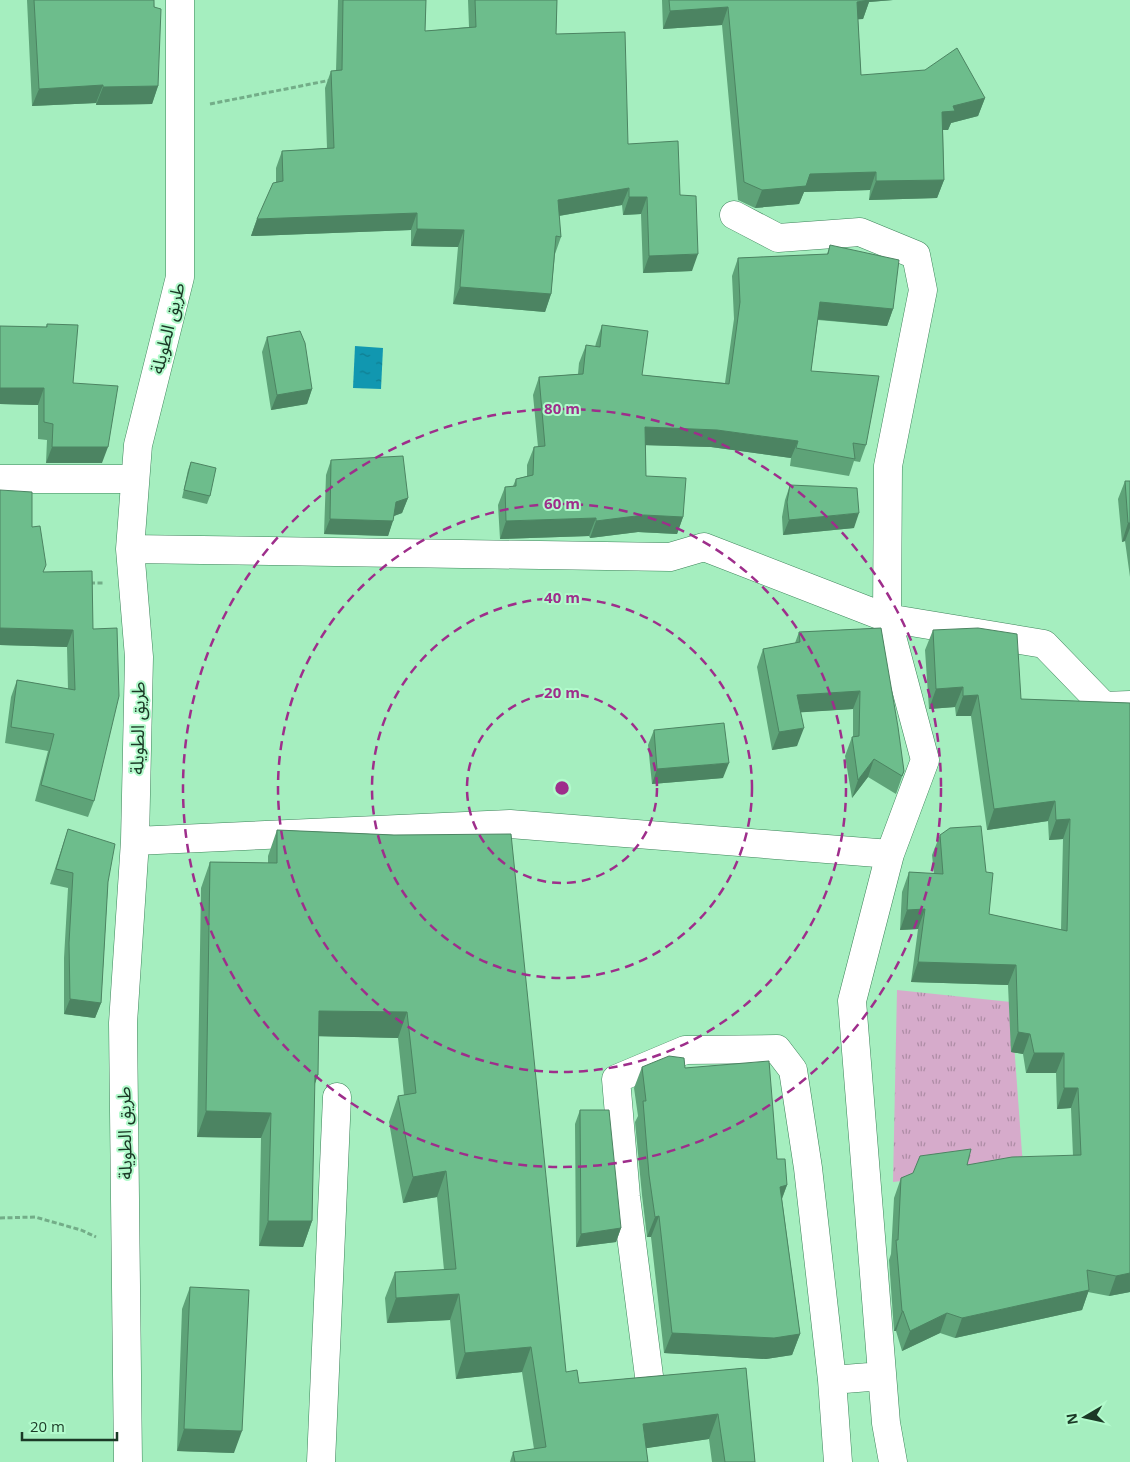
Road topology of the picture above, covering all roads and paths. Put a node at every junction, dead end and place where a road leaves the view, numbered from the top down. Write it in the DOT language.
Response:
graph roads {
  1 [pos="180,0"];
  2 [pos="332,80"];
  3 [pos="180,110"];
  4 [pos="734,215"];
  5 [pos="135,478"];
  6 [pos="0,479"];
  7 [pos="130,549"];
  8 [pos="86,583"];
  9 [pos="131,584"];
  10 [pos="887,618"];
  11 [pos="1130,705"];
  12 [pos="135,841"];
  13 [pos="890,854"];
  14 [pos="337,1096"];
  15 [pos="0,1218"];
  16 [pos="126,1251"];
  17 [pos="648,1376"];
  18 [pos="882,1376"];
  19 [pos="832,1380"];
  20 [pos="128,1462"];
  21 [pos="321,1462"];
  22 [pos="838,1462"];
  23 [pos="893,1462"];
  1 -- 3 [label="street, طريق الطويلة"];
  2 -- 3 [label="path"];
  3 -- 5 [label="street, طريق الطويلة"];
  4 -- 10 [label="street"];
  5 -- 6 [label="street"];
  5 -- 7 [label="street, طريق الطويلة"];
  7 -- 9 [label="street, طريق الطويلة"];
  7 -- 10 [label="street"];
  8 -- 9 [label="path"];
  9 -- 12 [label="street, طريق الطويلة"];
  10 -- 11 [label="street"];
  10 -- 13 [label="street"];
  12 -- 13 [label="street"];
  12 -- 16 [label="street, طريق الطويلة"];
  13 -- 18 [label="street"];
  14 -- 21 [label="street"];
  15 -- 16 [label="path"];
  16 -- 20 [label="street, طريق الطويلة"];
  17 -- 19 [label="street"];
  18 -- 19 [label="street"];
  18 -- 23 [label="street"];
  19 -- 22 [label="street"];
}
